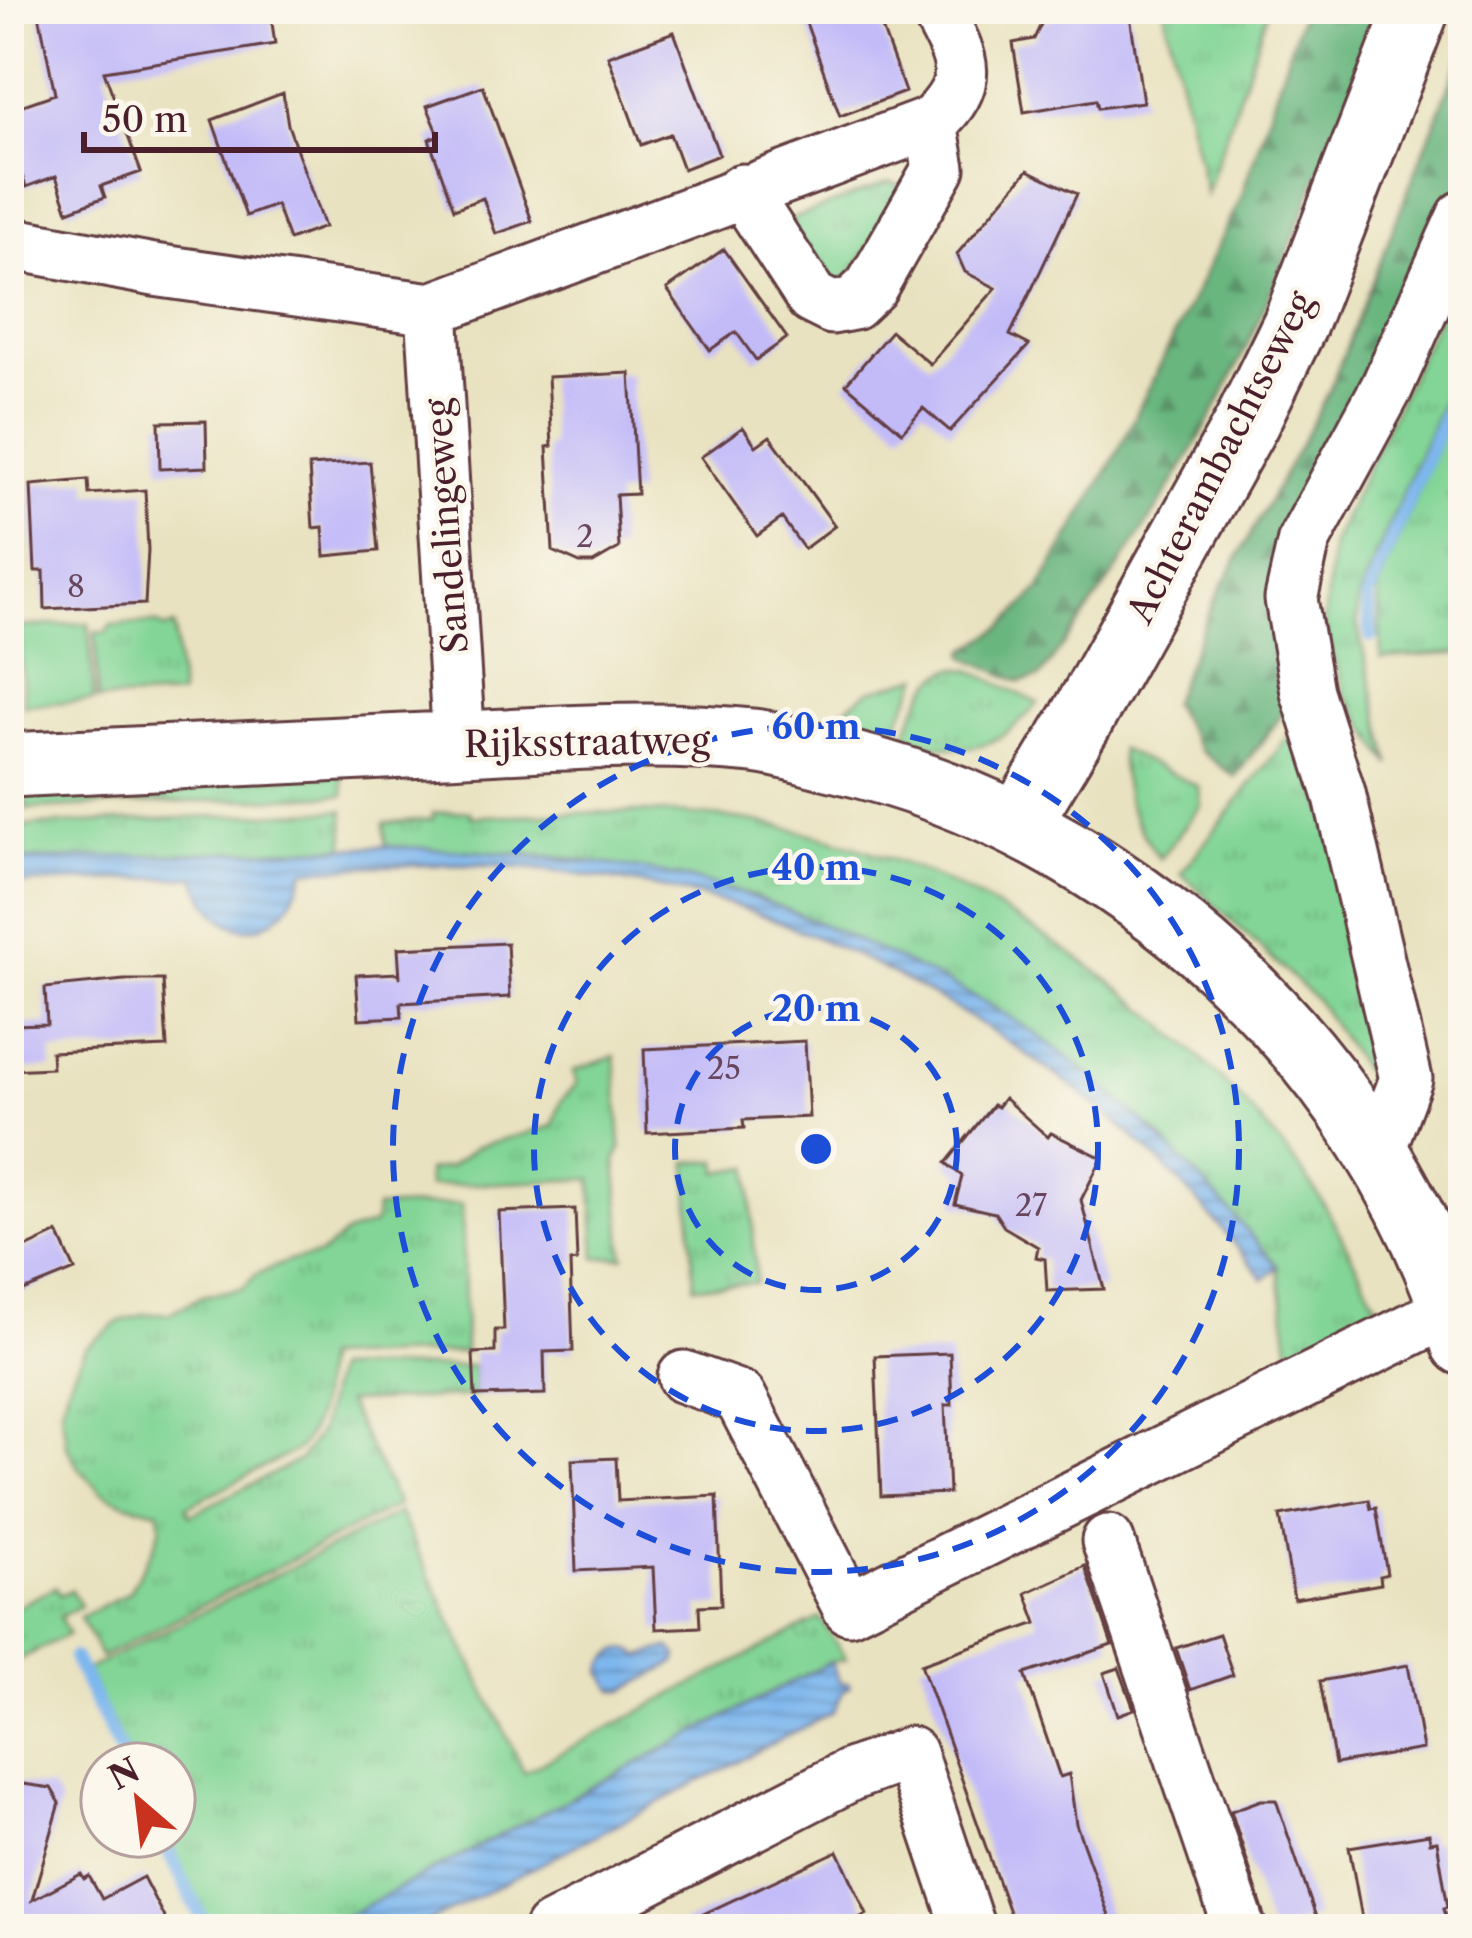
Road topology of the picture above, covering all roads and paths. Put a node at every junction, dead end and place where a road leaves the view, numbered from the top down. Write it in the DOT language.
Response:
graph roads {
  1 [pos="936,9"];
  2 [pos="1417,9"];
  3 [pos="931,123"];
  4 [pos="742,190"];
  5 [pos="1463,217"];
  6 [pos="9,243"];
  7 [pos="432,309"];
  8 [pos="459,744"];
  9 [pos="9,765"];
  10 [pos="1018,823"];
  11 [pos="1378,1153"];
  12 [pos="1458,1326"];
  13 [pos="684,1377"];
  14 [pos="1108,1541"];
  15 [pos="551,1929"];
  16 [pos="969,1929"];
  17 [pos="1240,1929"];
  1 -- 3 [label="street"];
  2 -- 10 [label="street, Achterambachtseweg"];
  3 -- 4 [label="street"];
  3 -- 4 [label="street"];
  4 -- 7 [label="street"];
  5 -- 11 [label="street"];
  6 -- 7 [label="street"];
  7 -- 8 [label="street, Sandelingeweg"];
  8 -- 9 [label="street, Rijksstraatweg"];
  8 -- 10 [label="street, Rijksstraatweg"];
  10 -- 11 [label="street, Rijksstraatweg"];
  11 -- 12 [label="street, Rijksstraatweg"];
  12 -- 13 [label="street, Rijksstraatweg"];
  14 -- 17 [label="street"];
  15 -- 16 [label="street"];
}
